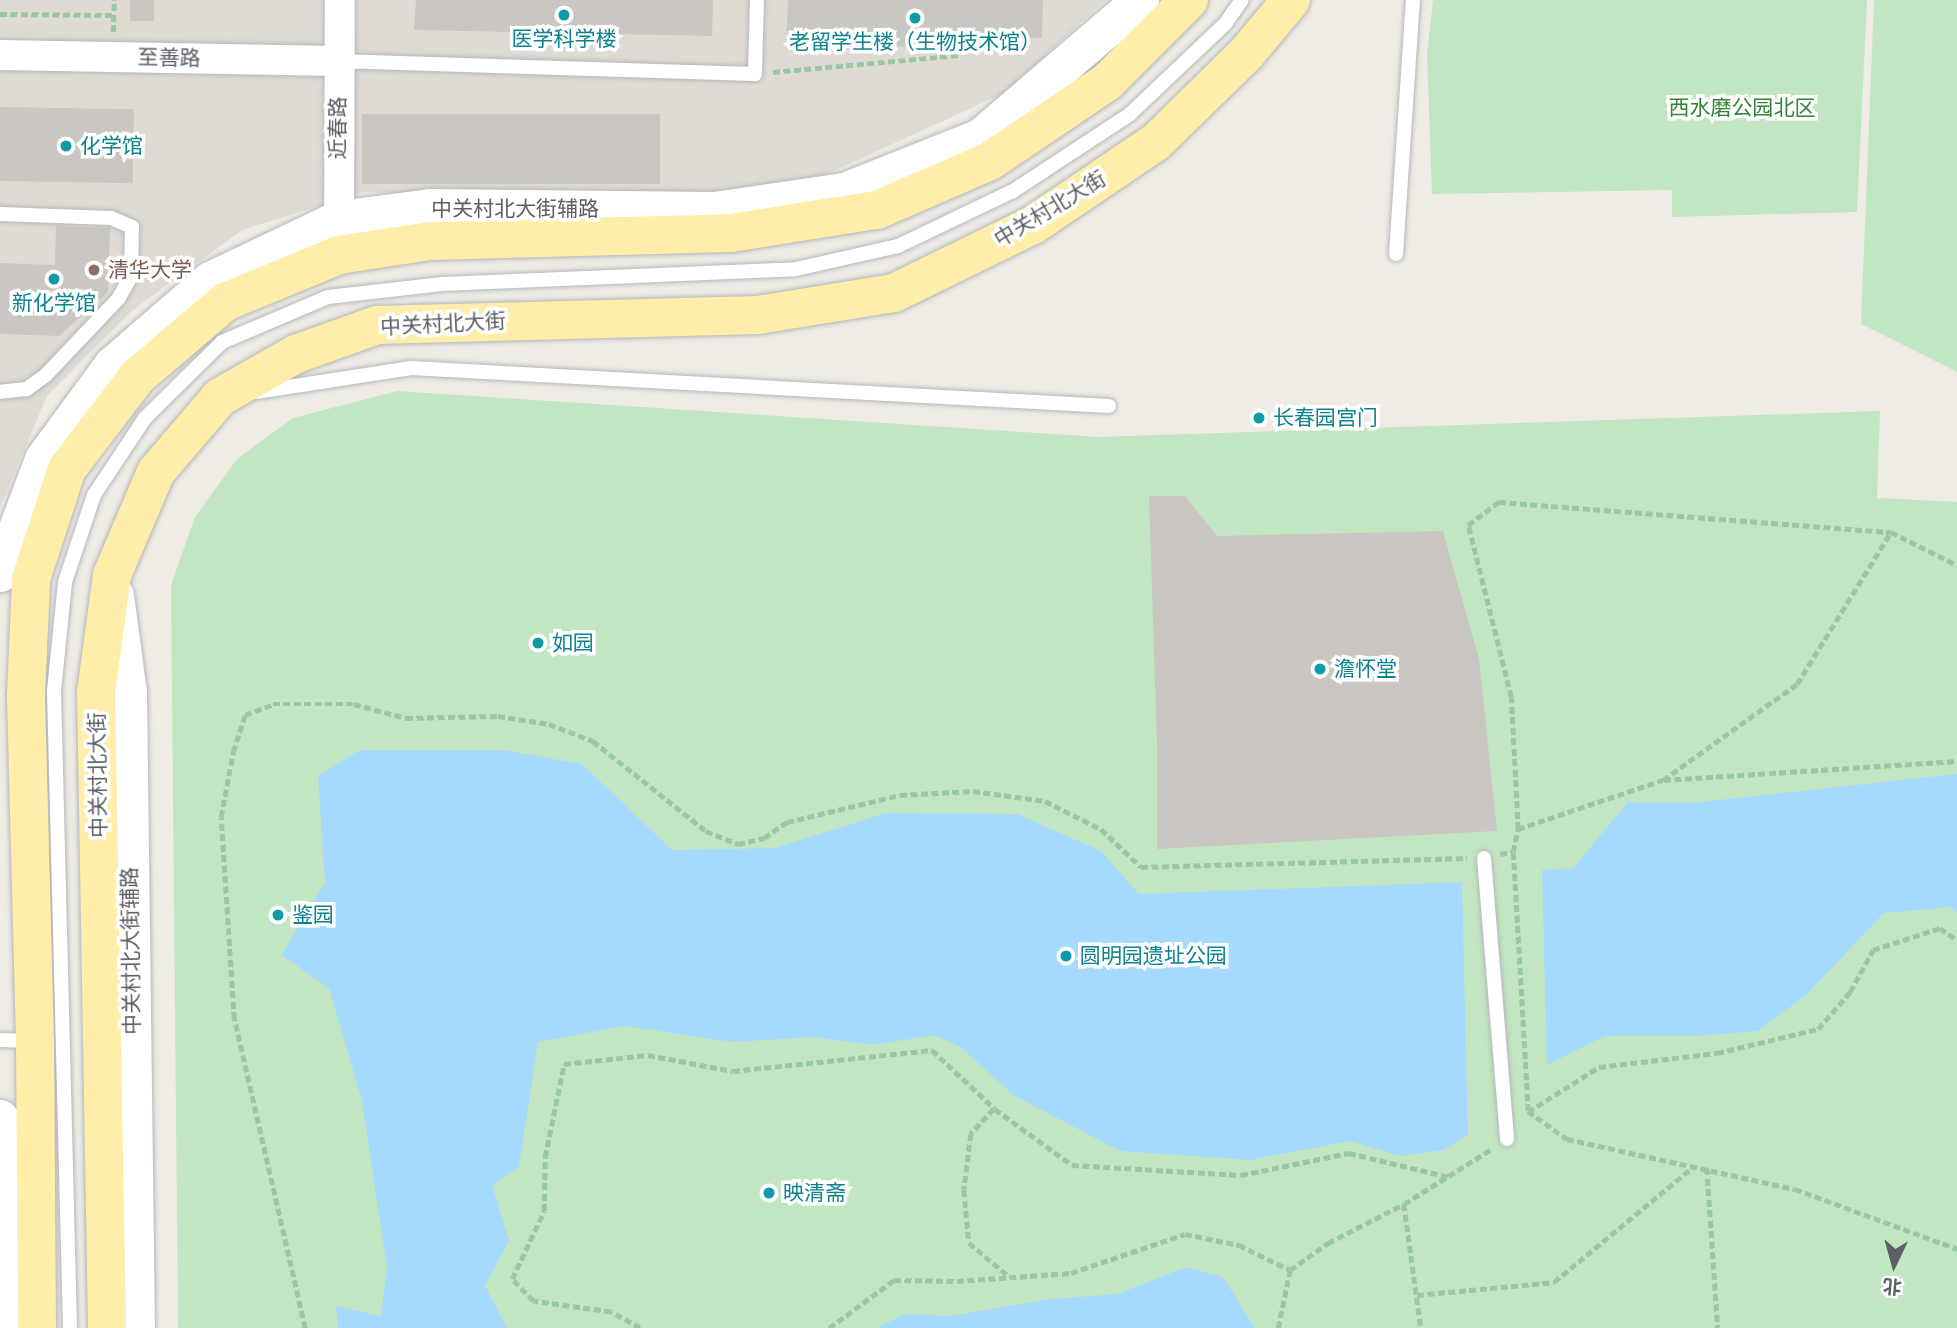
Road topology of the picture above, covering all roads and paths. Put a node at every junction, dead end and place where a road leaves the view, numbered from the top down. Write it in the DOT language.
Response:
graph roads {
  1 [pos="340,0"];
  2 [pos="757,0"];
  3 [pos="1140,0"];
  4 [pos="1189,0"];
  5 [pos="1242,0"];
  6 [pos="1291,0"];
  7 [pos="1413,0"];
  8 [pos="0,14"];
  9 [pos="113,15"];
  10 [pos="0,55"];
  11 [pos="961,55"];
  12 [pos="338,61"];
  13 [pos="755,74"];
  14 [pos="0,214"];
  15 [pos="339,237"];
  16 [pos="1396,254"];
  17 [pos="0,392"];
  18 [pos="220,397"];
  19 [pos="1109,405"];
  20 [pos="1891,532"];
  21 [pos="1957,565"];
  22 [pos="0,573"];
  23 [pos="113,575"];
  24 [pos="1957,761"];
  25 [pos="1663,780"];
  26 [pos="1518,830"];
  27 [pos="1513,852"];
  28 [pos="1484,858"];
  29 [pos="1957,940"];
  30 [pos="18,1040"];
  31 [pos="995,1109"];
  32 [pos="1528,1111"];
  33 [pos="0,1118"];
  34 [pos="1507,1139"];
  35 [pos="1695,1166"];
  36 [pos="1707,1168"];
  37 [pos="1449,1177"];
  38 [pos="1404,1204"];
  39 [pos="1957,1249"];
  40 [pos="1290,1270"];
  41 [pos="1011,1277"];
  42 [pos="1417,1295"];
  43 [pos="4,1328"];
  44 [pos="37,1328"];
  45 [pos="70,1328"];
  46 [pos="107,1328"];
  47 [pos="136,1328"];
  48 [pos="304,1328"];
  49 [pos="640,1328"];
  50 [pos="829,1328"];
  51 [pos="1278,1328"];
  52 [pos="1421,1328"];
  53 [pos="1718,1328"];
  1 -- 12 [label="street, 近春路"];
  2 -- 13 [label="lane"];
  3 -- 15 [label="street, 中关村北大街辅路"];
  4 -- 15 [label="main road"];
  5 -- 45 [label="lane, 中关村北大街"];
  6 -- 18 [label="main road, 中关村北大街"];
  7 -- 16 [label="lane"];
  8 -- 9 [label="path"];
  10 -- 12 [label="street, 至善路"];
  11 -- 13 [label="path"];
  12 -- 13 [label="lane"];
  12 -- 15 [label="street, 近春路"];
  14 -- 17 [label="lane"];
  15 -- 22 [label="street, 中关村北大街辅路"];
  15 -- 30 [label="main road"];
  18 -- 19 [label="lane"];
  18 -- 23 [label="main road, 中关村北大街"];
  20 -- 21 [label="path"];
  20 -- 25 [label="path"];
  20 -- 26 [label="path"];
  23 -- 46 [label="main road, 中关村北大街"];
  23 -- 47 [label="street, 中关村北大街辅路"];
  24 -- 25 [label="path"];
  25 -- 26 [label="path"];
  26 -- 27 [label="path"];
  27 -- 28 [label="path"];
  27 -- 32 [label="path"];
  28 -- 34 [label="lane"];
  28 -- 48 [label="path"];
  29 -- 32 [label="path"];
  30 -- 44 [label="main road"];
  31 -- 37 [label="path"];
  31 -- 41 [label="path"];
  31 -- 49 [label="path"];
  32 -- 34 [label="path"];
  32 -- 35 [label="path"];
  33 -- 43 [label="street"];
  34 -- 37 [label="path"];
  35 -- 36 [label="path"];
  35 -- 42 [label="path"];
  36 -- 39 [label="path"];
  36 -- 53 [label="path"];
  37 -- 38 [label="path"];
  38 -- 40 [label="path"];
  38 -- 42 [label="path"];
  40 -- 41 [label="path"];
  40 -- 51 [label="path"];
  41 -- 50 [label="path"];
  42 -- 52 [label="path"];
}
